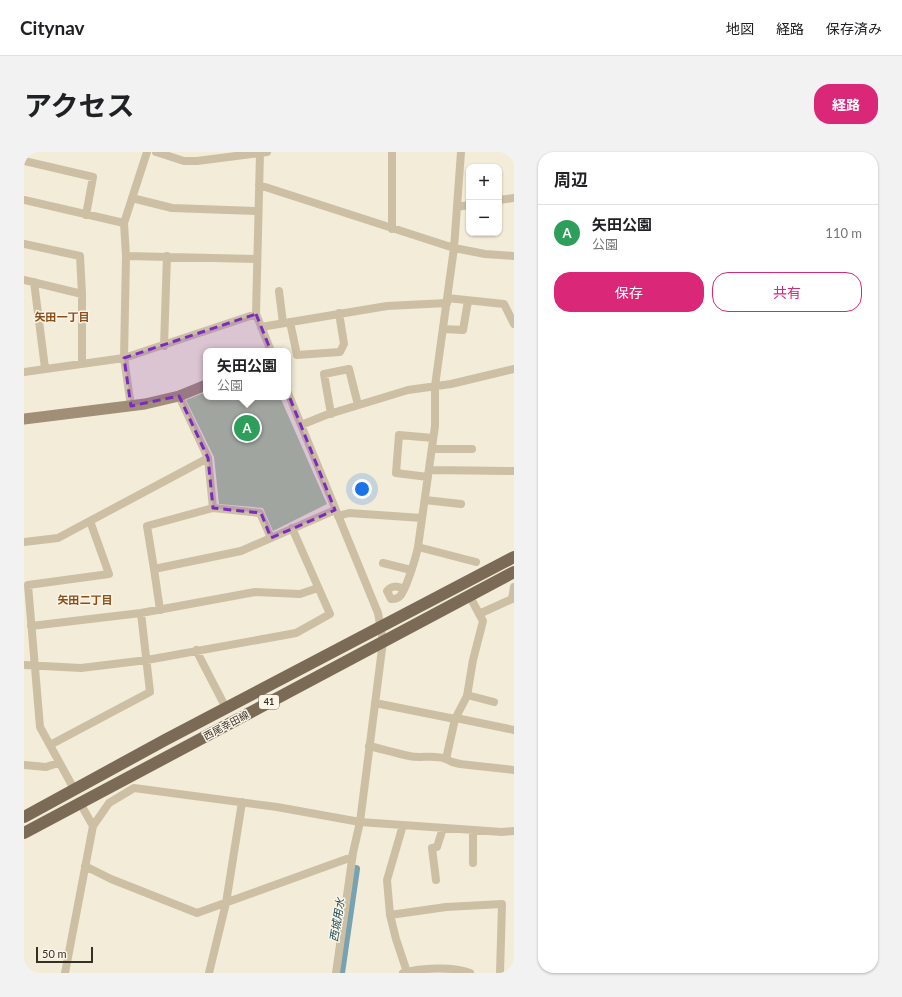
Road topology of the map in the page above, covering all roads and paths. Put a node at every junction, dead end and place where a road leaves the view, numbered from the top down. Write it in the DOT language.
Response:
graph roads {
  1 [pos="147,152"];
  2 [pos="156,152"];
  3 [pos="264,152"];
  4 [pos="392,152"];
  5 [pos="461,152"];
  6 [pos="24,161"];
  7 [pos="259,185"];
  8 [pos="132,198"];
  9 [pos="514,198"];
  10 [pos="24,200"];
  11 [pos="502,200"];
  12 [pos="466,206"];
  13 [pos="457,208"];
  14 [pos="257,211"];
  15 [pos="86,215"];
  16 [pos="124,223"];
  17 [pos="392,229"];
  18 [pos="24,244"];
  19 [pos="454,248"];
  20 [pos="126,256"];
  21 [pos="167,256"];
  22 [pos="514,256"];
  23 [pos="256,259"];
  24 [pos="24,280"];
  25 [pos="34,282"];
  26 [pos="279,291"];
  27 [pos="82,294"];
  28 [pos="447,300"];
  29 [pos="468,301"];
  30 [pos="339,313"];
  31 [pos="256,314"];
  32 [pos="286,323"];
  33 [pos="514,324"];
  34 [pos="261,327"];
  35 [pos="443,329"];
  36 [pos="164,346"];
  37 [pos="269,348"];
  38 [pos="124,358"];
  39 [pos="82,364"];
  40 [pos="45,368"];
  41 [pos="514,369"];
  42 [pos="24,372"];
  43 [pos="203,386"];
  44 [pos="435,386"];
  45 [pos="178,396"];
  46 [pos="291,400"];
  47 [pos="358,405"];
  48 [pos="131,406"];
  49 [pos="331,414"];
  50 [pos="24,419"];
  51 [pos="301,425"];
  52 [pos="433,438"];
  53 [pos="432,449"];
  54 [pos="472,449"];
  55 [pos="208,458"];
  56 [pos="514,471"];
  57 [pos="428,474"];
  58 [pos="425,500"];
  59 [pos="461,504"];
  60 [pos="213,508"];
  61 [pos="337,513"];
  62 [pos="422,518"];
  63 [pos="90,521"];
  64 [pos="292,528"];
  65 [pos="272,538"];
  66 [pos="24,542"];
  67 [pos="418,547"];
  68 [pos="514,557"];
  69 [pos="476,562"];
  70 [pos="383,563"];
  71 [pos="154,569"];
  72 [pos="411,570"];
  73 [pos="514,572"];
  74 [pos="514,586"];
  75 [pos="318,588"];
  76 [pos="404,589"];
  77 [pos="469,596"];
  78 [pos="160,610"];
  79 [pos="141,613"];
  80 [pos="479,614"];
  81 [pos="31,626"];
  82 [pos="380,628"];
  83 [pos="383,641"];
  84 [pos="196,650"];
  85 [pos="147,660"];
  86 [pos="24,665"];
  87 [pos="34,666"];
  88 [pos="467,695"];
  89 [pos="494,702"];
  90 [pos="375,703"];
  91 [pos="226,708"];
  92 [pos="456,719"];
  93 [pos="514,730"];
  94 [pos="50,745"];
  95 [pos="369,746"];
  96 [pos="446,759"];
  97 [pos="58,763"];
  98 [pos="24,765"];
  99 [pos="514,770"];
  100 [pos="74,789"];
  101 [pos="242,802"];
  102 [pos="80,803"];
  103 [pos="24,816"];
  104 [pos="360,822"];
  105 [pos="403,825"];
  106 [pos="93,826"];
  107 [pos="443,828"];
  108 [pos="473,830"];
  109 [pos="514,831"];
  110 [pos="24,833"];
  111 [pos="355,845"];
  112 [pos="473,862"];
  113 [pos="85,866"];
  114 [pos="436,880"];
  115 [pos="226,903"];
  116 [pos="390,915"];
  117 [pos="404,972"];
  118 [pos="65,973"];
  119 [pos="209,973"];
  120 [pos="336,973"];
  121 [pos="470,973"];
  122 [pos="500,973"];
  1 -- 8 [label="street"];
  2 -- 3 [label="street"];
  3 -- 7 [label="street"];
  4 -- 17 [label="street"];
  5 -- 13 [label="street"];
  6 -- 15 [label="street"];
  7 -- 14 [label="street"];
  7 -- 17 [label="street"];
  8 -- 14 [label="street"];
  8 -- 16 [label="street"];
  9 -- 11 [label="street"];
  10 -- 15 [label="street"];
  12 -- 13 [label="street"];
  13 -- 19 [label="street"];
  14 -- 23 [label="street"];
  15 -- 16 [label="street"];
  16 -- 20 [label="street"];
  17 -- 19 [label="street"];
  18 -- 27 [label="street"];
  19 -- 22 [label="street"];
  19 -- 28 [label="street"];
  20 -- 21 [label="street"];
  20 -- 38 [label="street"];
  21 -- 23 [label="street"];
  21 -- 36 [label="street"];
  23 -- 31 [label="street"];
  24 -- 25 [label="street"];
  25 -- 27 [label="street"];
  25 -- 40 [label="street"];
  26 -- 32 [label="street"];
  27 -- 39 [label="street"];
  28 -- 29 [label="street"];
  28 -- 30 [label="street"];
  28 -- 35 [label="street"];
  29 -- 33 [label="street"];
  29 -- 35 [label="street"];
  30 -- 32 [label="street"];
  30 -- 32 [label="street"];
  31 -- 34 [label="street"];
  31 -- 36 [label="street"];
  32 -- 34 [label="street"];
  34 -- 37 [label="street"];
  35 -- 44 [label="street"];
  36 -- 38 [label="street"];
  38 -- 39 [label="street"];
  38 -- 48 [label="street"];
  39 -- 40 [label="street"];
  40 -- 42 [label="street"];
  41 -- 44 [label="street"];
  43 -- 45 [label="street"];
  44 -- 47 [label="street"];
  44 -- 52 [label="street"];
  45 -- 48 [label="street"];
  45 -- 55 [label="street"];
  46 -- 51 [label="street"];
  47 -- 49 [label="street"];
  47 -- 49 [label="street"];
  48 -- 50 [label="street"];
  49 -- 51 [label="street"];
  51 -- 61 [label="street"];
  52 -- 53 [label="street"];
  52 -- 57 [label="street"];
  53 -- 54 [label="street"];
  53 -- 57 [label="street"];
  55 -- 60 [label="street"];
  55 -- 63 [label="street"];
  56 -- 57 [label="street"];
  57 -- 58 [label="street"];
  58 -- 59 [label="street"];
  58 -- 62 [label="street"];
  60 -- 65 [label="street"];
  60 -- 71 [label="street"];
  61 -- 62 [label="street"];
  61 -- 64 [label="street"];
  61 -- 82 [label="street"];
  62 -- 67 [label="street"];
  63 -- 66 [label="street"];
  63 -- 81 [label="street"];
  64 -- 65 [label="street"];
  64 -- 75 [label="street"];
  65 -- 71 [label="street"];
  67 -- 69 [label="street"];
  67 -- 72 [label="street"];
  68 -- 82 [label="main road, 西尾幸田線 / 41"];
  70 -- 72 [label="street"];
  71 -- 78 [label="street"];
  72 -- 76 [label="street"];
  73 -- 77 [label="main road, 西尾幸田線 / 41"];
  74 -- 80 [label="street"];
  75 -- 78 [label="street"];
  75 -- 84 [label="street"];
  77 -- 80 [label="street"];
  77 -- 83 [label="main road, 西尾幸田線 / 41"];
  78 -- 79 [label="street"];
  79 -- 81 [label="street"];
  79 -- 85 [label="street"];
  80 -- 88 [label="street"];
  81 -- 87 [label="street"];
  82 -- 83 [label="street"];
  82 -- 91 [label="main road, 西尾幸田線 / 41"];
  83 -- 90 [label="street"];
  83 -- 102 [label="main road, 西尾幸田線 / 41"];
  84 -- 85 [label="street"];
  84 -- 91 [label="street"];
  85 -- 87 [label="street"];
  85 -- 94 [label="street"];
  86 -- 87 [label="street"];
  87 -- 94 [label="street"];
  88 -- 89 [label="street"];
  88 -- 92 [label="street"];
  90 -- 92 [label="street"];
  90 -- 95 [label="street"];
  91 -- 100 [label="main road, 西尾幸田線 / 41"];
  92 -- 93 [label="street"];
  92 -- 96 [label="street"];
  94 -- 97 [label="street"];
  95 -- 96 [label="street"];
  95 -- 104 [label="street"];
  96 -- 99 [label="street"];
  97 -- 98 [label="street"];
  97 -- 100 [label="street"];
  100 -- 103 [label="main road, 西尾幸田線 / 41"];
  101 -- 104 [label="street"];
  101 -- 106 [label="street"];
  101 -- 115 [label="street"];
  102 -- 106 [label="street"];
  102 -- 110 [label="main road, 西尾幸田線 / 41"];
  104 -- 105 [label="street"];
  104 -- 111 [label="street"];
  105 -- 107 [label="street"];
  105 -- 116 [label="street"];
  106 -- 113 [label="street"];
  107 -- 108 [label="street"];
  107 -- 114 [label="street"];
  108 -- 109 [label="street"];
  108 -- 112 [label="street"];
  111 -- 115 [label="street"];
  111 -- 120 [label="street"];
  113 -- 115 [label="street"];
  113 -- 118 [label="street"];
  115 -- 119 [label="street"];
  116 -- 117 [label="street"];
  116 -- 122 [label="street"];
  117 -- 121 [label="street"];
}
